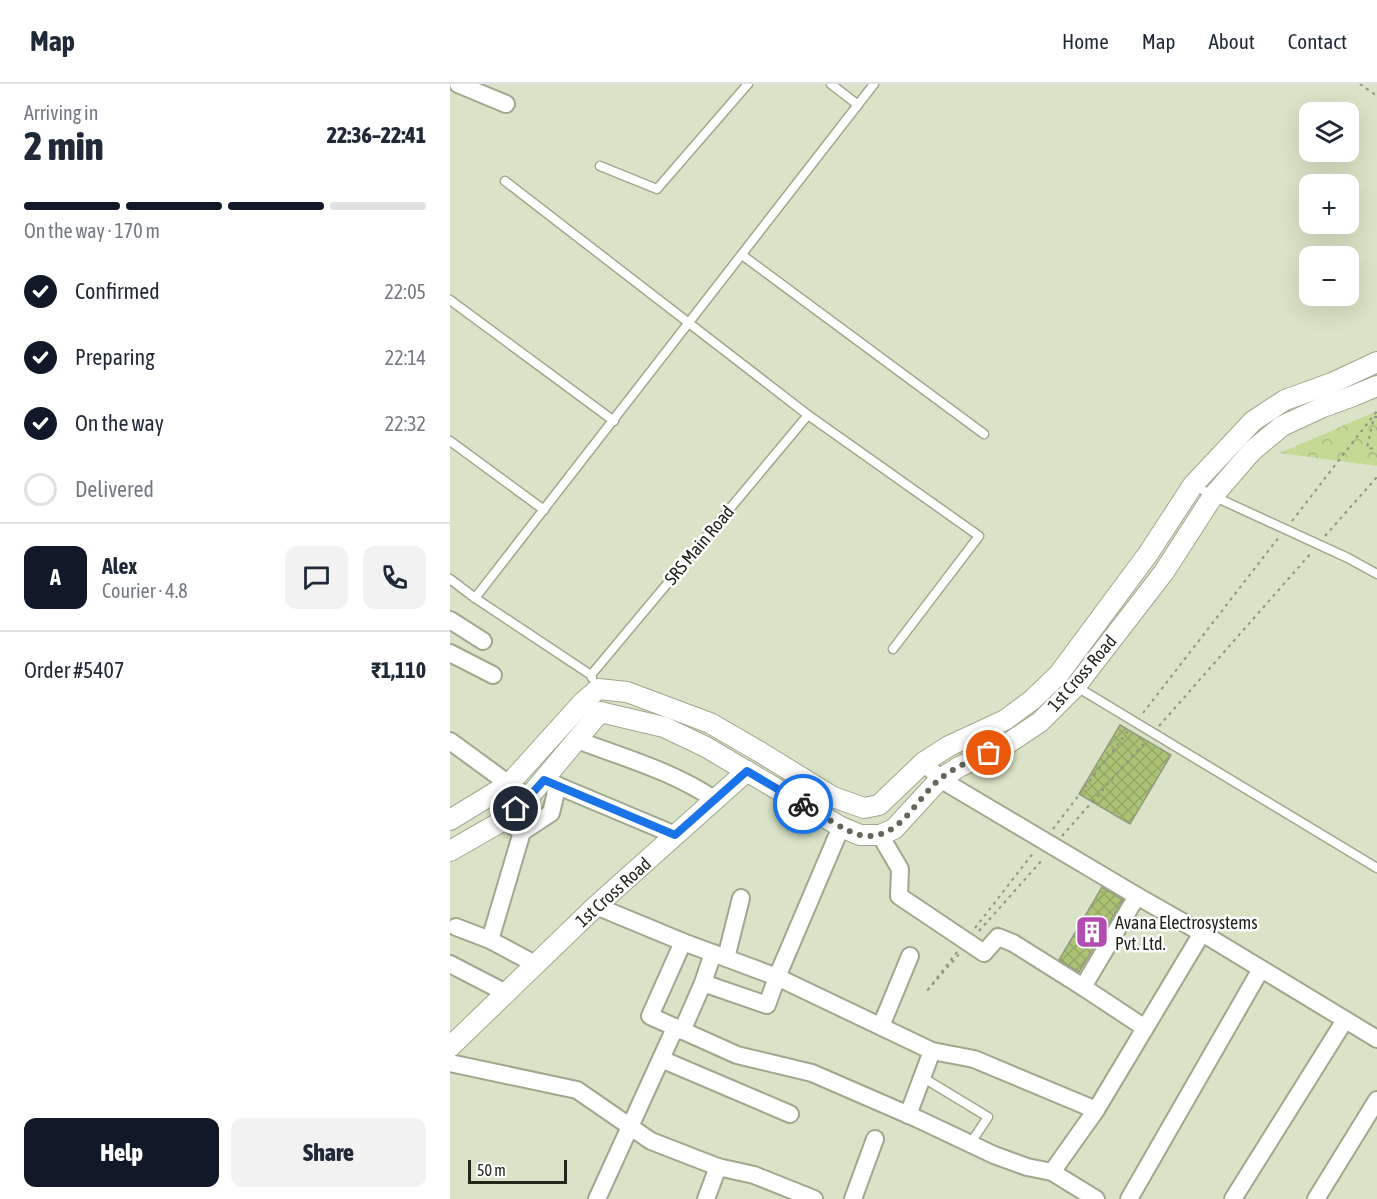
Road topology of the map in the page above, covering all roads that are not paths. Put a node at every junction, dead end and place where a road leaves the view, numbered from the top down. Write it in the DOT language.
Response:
graph roads {
  1 [pos="458,84"];
  2 [pos="748,84"];
  3 [pos="831,84"];
  4 [pos="874,84"];
  5 [pos="506,104"];
  6 [pos="858,105"];
  7 [pos="600,166"];
  8 [pos="505,181"];
  9 [pos="742,255"];
  10 [pos="450,300"];
  11 [pos="690,324"];
  12 [pos="1377,362"];
  13 [pos="1377,386"];
  14 [pos="808,415"];
  15 [pos="614,421"];
  16 [pos="984,434"];
  17 [pos="450,441"];
  18 [pos="1193,485"];
  19 [pos="1213,496"];
  20 [pos="544,510"];
  21 [pos="1377,574"];
  22 [pos="450,579"];
  23 [pos="476,598"];
  24 [pos="450,620"];
  25 [pos="483,641"];
  26 [pos="893,650"];
  27 [pos="450,653"];
  28 [pos="1059,674"];
  29 [pos="493,675"];
  30 [pos="594,682"];
  31 [pos="1076,686"];
  32 [pos="600,712"];
  33 [pos="577,740"];
  34 [pos="450,741"];
  35 [pos="924,762"];
  36 [pos="747,771"];
  37 [pos="940,779"];
  38 [pos="550,783"];
  39 [pos="509,784"];
  40 [pos="528,798"];
  41 [pos="715,800"];
  42 [pos="450,820"];
  43 [pos="504,820"];
  44 [pos="841,826"];
  45 [pos="522,832"];
  46 [pos="675,835"];
  47 [pos="880,835"];
  48 [pos="450,851"];
  49 [pos="1377,868"];
  50 [pos="1137,896"];
  51 [pos="741,898"];
  52 [pos="596,906"];
  53 [pos="456,927"];
  54 [pos="1202,933"];
  55 [pos="489,940"];
  56 [pos="683,942"];
  57 [pos="720,956"];
  58 [pos="910,956"];
  59 [pos="450,964"];
  60 [pos="536,964"];
  61 [pos="1261,969"];
  62 [pos="777,977"];
  63 [pos="703,983"];
  64 [pos="1083,987"];
  65 [pos="506,993"];
  66 [pos="1345,1020"];
  67 [pos="881,1026"];
  68 [pos="1145,1028"];
  69 [pos="679,1029"];
  70 [pos="1377,1039"];
  71 [pos="450,1047"];
  72 [pos="932,1051"];
  73 [pos="661,1059"];
  74 [pos="450,1063"];
  75 [pos="922,1077"];
  76 [pos="1377,1100"];
  77 [pos="1096,1110"];
  78 [pos="790,1114"];
  79 [pos="908,1115"];
  80 [pos="631,1127"];
  81 [pos="875,1139"];
  82 [pos="970,1144"];
  83 [pos="718,1167"];
  84 [pos="1052,1172"];
  85 [pos="1073,1193"];
  86 [pos="597,1199"];
  87 [pos="706,1199"];
  88 [pos="814,1199"];
  89 [pos="853,1199"];
  90 [pos="1096,1199"];
  91 [pos="1129,1199"];
  92 [pos="1233,1199"];
  93 [pos="1316,1199"];
  1 -- 5 [label="street"];
  2 -- 7 [label="lane"];
  3 -- 6 [label="lane"];
  4 -- 6 [label="lane"];
  6 -- 9 [label="lane"];
  8 -- 11 [label="lane"];
  9 -- 11 [label="lane"];
  9 -- 16 [label="lane"];
  10 -- 15 [label="lane"];
  11 -- 14 [label="lane"];
  11 -- 15 [label="lane"];
  12 -- 18 [label="street"];
  13 -- 19 [label="street, 1st Cross Road"];
  14 -- 26 [label="lane"];
  14 -- 30 [label="lane, SRS Main Road"];
  15 -- 20 [label="lane"];
  17 -- 20 [label="lane"];
  18 -- 19 [label="lane"];
  18 -- 28 [label="street"];
  19 -- 21 [label="lane"];
  19 -- 31 [label="street, 1st Cross Road"];
  20 -- 23 [label="lane"];
  22 -- 23 [label="lane"];
  23 -- 30 [label="lane"];
  24 -- 25 [label="street"];
  27 -- 29 [label="street"];
  28 -- 31 [label="lane"];
  28 -- 35 [label="street"];
  30 -- 32 [label="lane"];
  30 -- 35 [label="street"];
  30 -- 39 [label="street"];
  31 -- 37 [label="street, 1st Cross Road"];
  31 -- 49 [label="lane"];
  32 -- 33 [label="street"];
  32 -- 36 [label="street"];
  33 -- 38 [label="street"];
  33 -- 41 [label="street"];
  34 -- 39 [label="street"];
  35 -- 37 [label="street"];
  36 -- 41 [label="street, 1st Cross Road"];
  36 -- 44 [label="street"];
  37 -- 47 [label="street, 1st Cross Road"];
  37 -- 50 [label="street"];
  38 -- 40 [label="street"];
  38 -- 45 [label="street"];
  38 -- 46 [label="street"];
  39 -- 40 [label="street"];
  39 -- 42 [label="street"];
  40 -- 43 [label="street"];
  41 -- 46 [label="street, 1st Cross Road"];
  43 -- 45 [label="street"];
  43 -- 48 [label="street"];
  44 -- 47 [label="street"];
  44 -- 62 [label="street"];
  45 -- 55 [label="street"];
  46 -- 52 [label="street, 1st Cross Road"];
  47 -- 64 [label="street"];
  50 -- 54 [label="street"];
  50 -- 64 [label="street"];
  51 -- 57 [label="street"];
  52 -- 56 [label="street"];
  52 -- 60 [label="street, 1st Cross Road"];
  53 -- 55 [label="street"];
  54 -- 61 [label="street"];
  54 -- 68 [label="street"];
  55 -- 60 [label="street"];
  56 -- 57 [label="street"];
  56 -- 69 [label="street"];
  57 -- 62 [label="street"];
  57 -- 63 [label="street"];
  58 -- 67 [label="street"];
  59 -- 65 [label="street"];
  60 -- 65 [label="street, 1st Cross Road"];
  61 -- 66 [label="street"];
  61 -- 91 [label="street"];
  62 -- 63 [label="street"];
  62 -- 67 [label="street"];
  63 -- 69 [label="street"];
  64 -- 68 [label="street"];
  65 -- 71 [label="street, 1st Cross Road"];
  66 -- 70 [label="street"];
  66 -- 92 [label="street"];
  67 -- 72 [label="street"];
  68 -- 77 [label="street"];
  69 -- 73 [label="street"];
  69 -- 79 [label="street"];
  72 -- 75 [label="street"];
  72 -- 77 [label="street"];
  73 -- 78 [label="street"];
  73 -- 80 [label="street"];
  74 -- 80 [label="street"];
  75 -- 79 [label="street"];
  75 -- 82 [label="lane"];
  76 -- 93 [label="street"];
  77 -- 84 [label="street"];
  79 -- 82 [label="street"];
  80 -- 83 [label="street"];
  80 -- 86 [label="street"];
  81 -- 89 [label="street"];
  82 -- 84 [label="street"];
  83 -- 87 [label="street"];
  83 -- 88 [label="street"];
  84 -- 85 [label="street"];
  85 -- 90 [label="street"];
}
